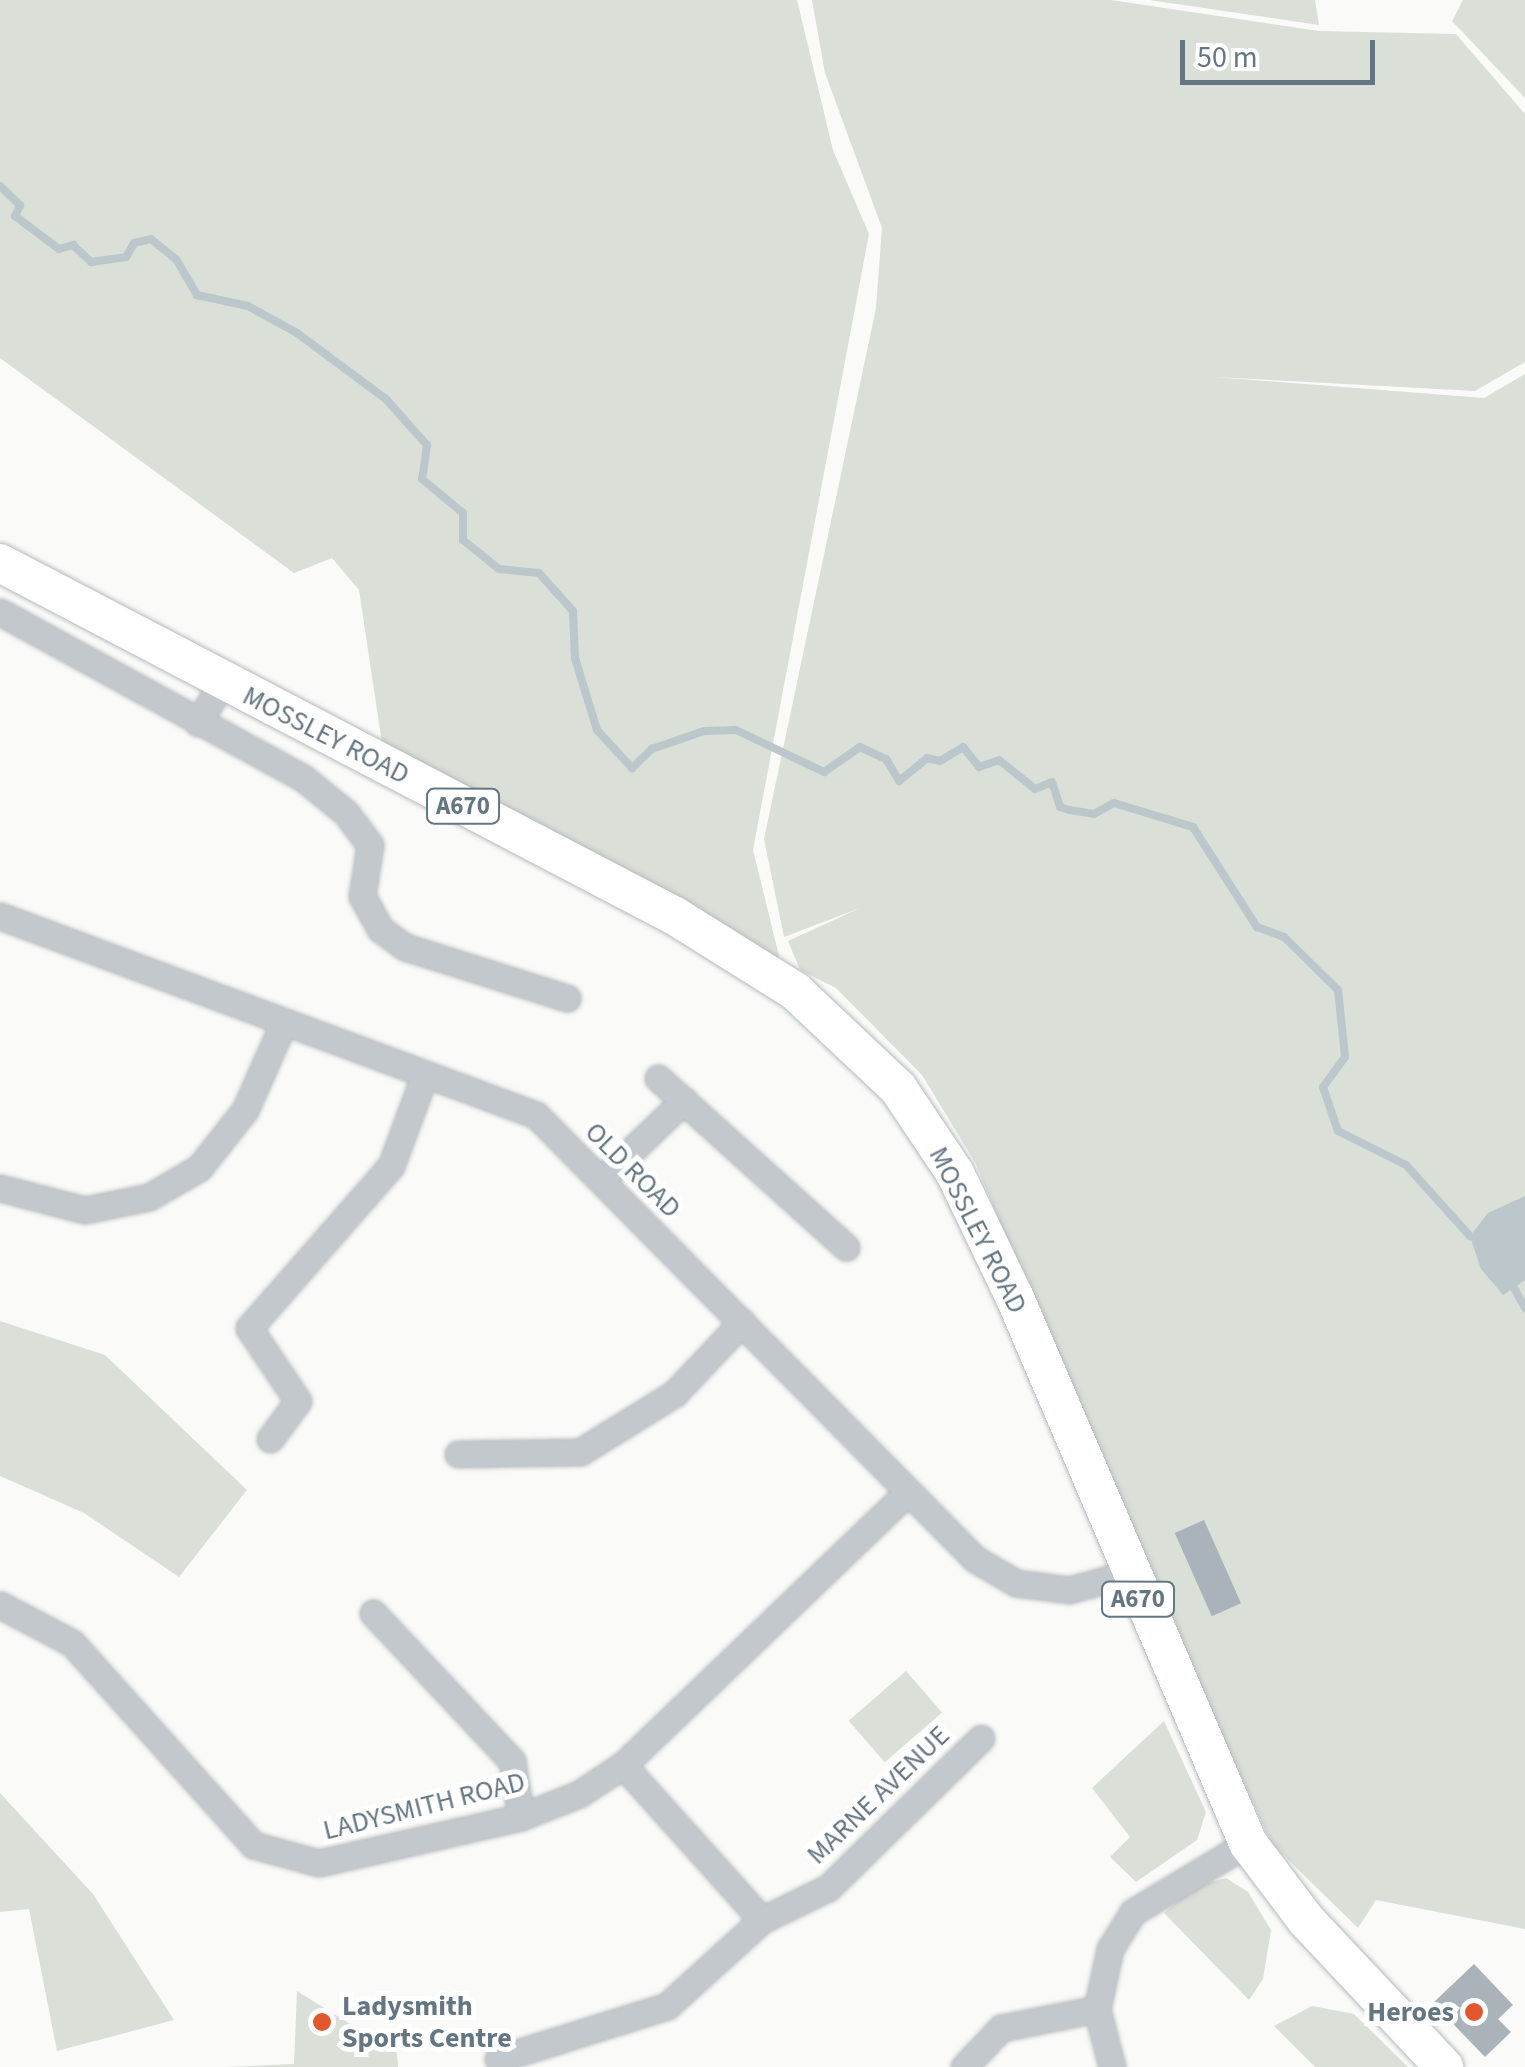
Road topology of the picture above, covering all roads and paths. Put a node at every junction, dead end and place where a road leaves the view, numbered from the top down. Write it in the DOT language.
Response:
graph roads {
  1 [pos="0,563"];
  2 [pos="0,612"];
  3 [pos="222,681"];
  4 [pos="198,722"];
  5 [pos="0,916"];
  6 [pos="568,998"];
  7 [pos="284,1022"];
  8 [pos="425,1074"];
  9 [pos="658,1078"];
  10 [pos="684,1100"];
  11 [pos="601,1180"];
  12 [pos="0,1188"];
  13 [pos="846,1247"];
  14 [pos="742,1322"];
  15 [pos="270,1439"];
  16 [pos="458,1454"];
  17 [pos="905,1495"];
  18 [pos="1128,1574"];
  19 [pos="0,1605"];
  20 [pos="374,1613"];
  21 [pos="981,1738"];
  22 [pos="623,1765"];
  23 [pos="521,1817"];
  24 [pos="1248,1843"];
  25 [pos="762,1920"];
  26 [pos="1097,2009"];
  27 [pos="498,2059"];
  28 [pos="964,2067"];
  29 [pos="1112,2067"];
  30 [pos="1444,2067"];
  1 -- 3 [label="main road, MOSSLEY ROAD / A670"];
  2 -- 4 [label="street"];
  3 -- 4 [label="street"];
  3 -- 18 [label="main road, MOSSLEY ROAD / A670"];
  4 -- 6 [label="street"];
  5 -- 7 [label="street, OLD ROAD"];
  7 -- 8 [label="street, OLD ROAD"];
  7 -- 12 [label="street"];
  8 -- 11 [label="street, OLD ROAD"];
  8 -- 15 [label="street"];
  9 -- 10 [label="street"];
  10 -- 11 [label="street"];
  10 -- 13 [label="street"];
  11 -- 14 [label="street, OLD ROAD"];
  14 -- 16 [label="street"];
  14 -- 17 [label="street, OLD ROAD"];
  17 -- 18 [label="street, OLD ROAD"];
  17 -- 22 [label="street, LADYSMITH ROAD"];
  18 -- 24 [label="main road, MOSSLEY ROAD / A670"];
  19 -- 23 [label="street, LADYSMITH ROAD"];
  20 -- 23 [label="street"];
  21 -- 25 [label="street, MARNE AVENUE"];
  22 -- 23 [label="street, LADYSMITH ROAD"];
  22 -- 25 [label="street"];
  24 -- 26 [label="street"];
  24 -- 30 [label="main road, MOSSLEY ROAD / A670"];
  25 -- 27 [label="street, MARNE AVENUE"];
  26 -- 28 [label="street"];
  26 -- 29 [label="street"];
}
